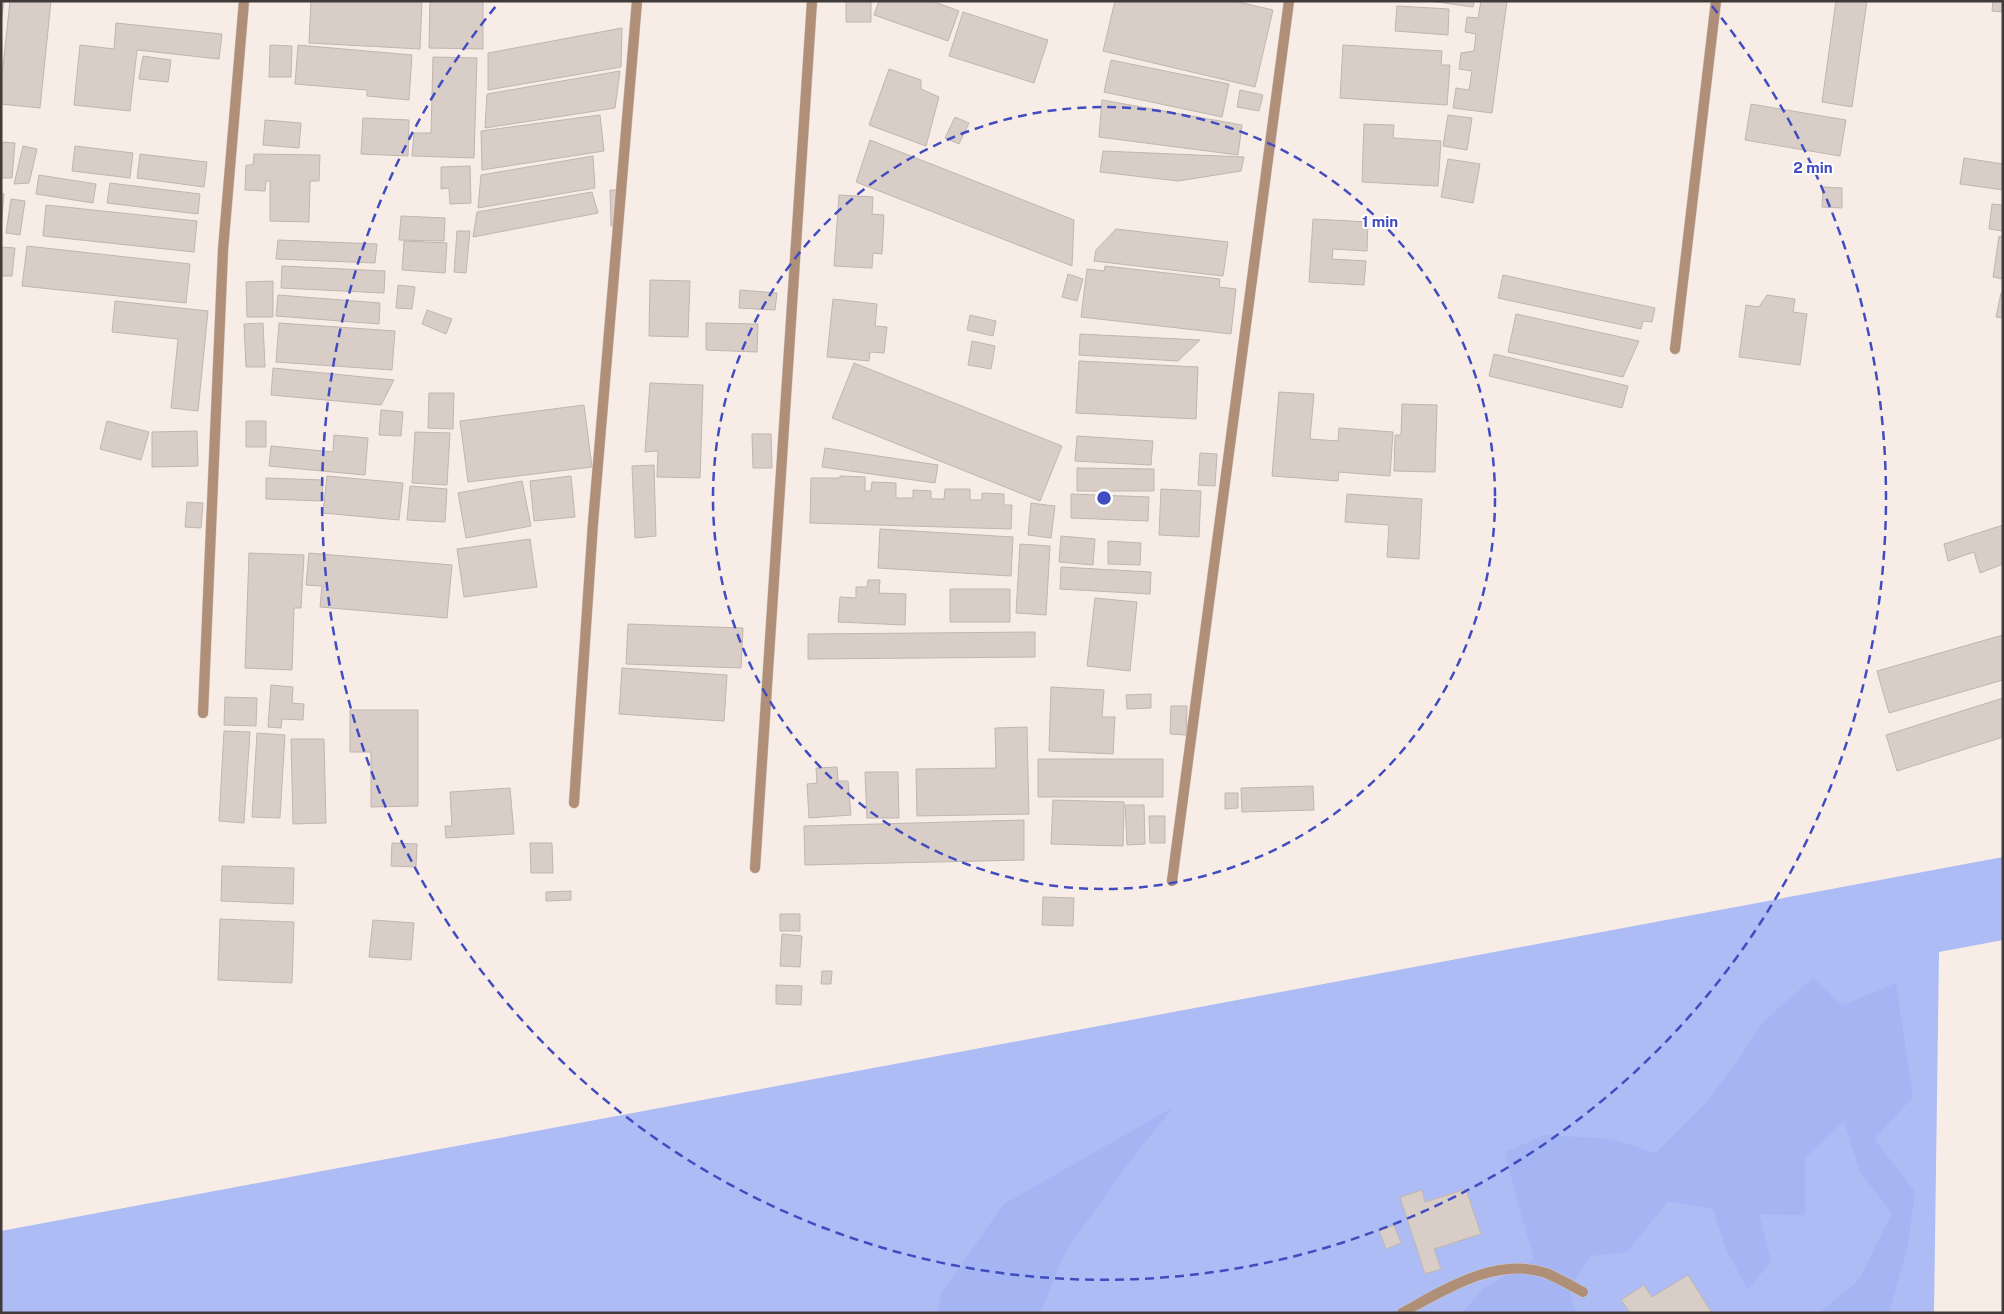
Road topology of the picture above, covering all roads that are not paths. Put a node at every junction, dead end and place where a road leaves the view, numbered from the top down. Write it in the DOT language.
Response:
graph roads {
  1 [pos="244,1"];
  2 [pos="637,1"];
  3 [pos="812,1"];
  4 [pos="1289,1"];
  5 [pos="1716,1"];
  6 [pos="1675,349"];
  7 [pos="203,713"];
  8 [pos="574,803"];
  9 [pos="755,868"];
  10 [pos="1172,881"];
  11 [pos="1583,1292"];
  12 [pos="1402,1313"];
  1 -- 7 [label="street"];
  2 -- 8 [label="street"];
  3 -- 9 [label="street"];
  4 -- 10 [label="street"];
  5 -- 6 [label="street"];
  11 -- 12 [label="street"];
}
